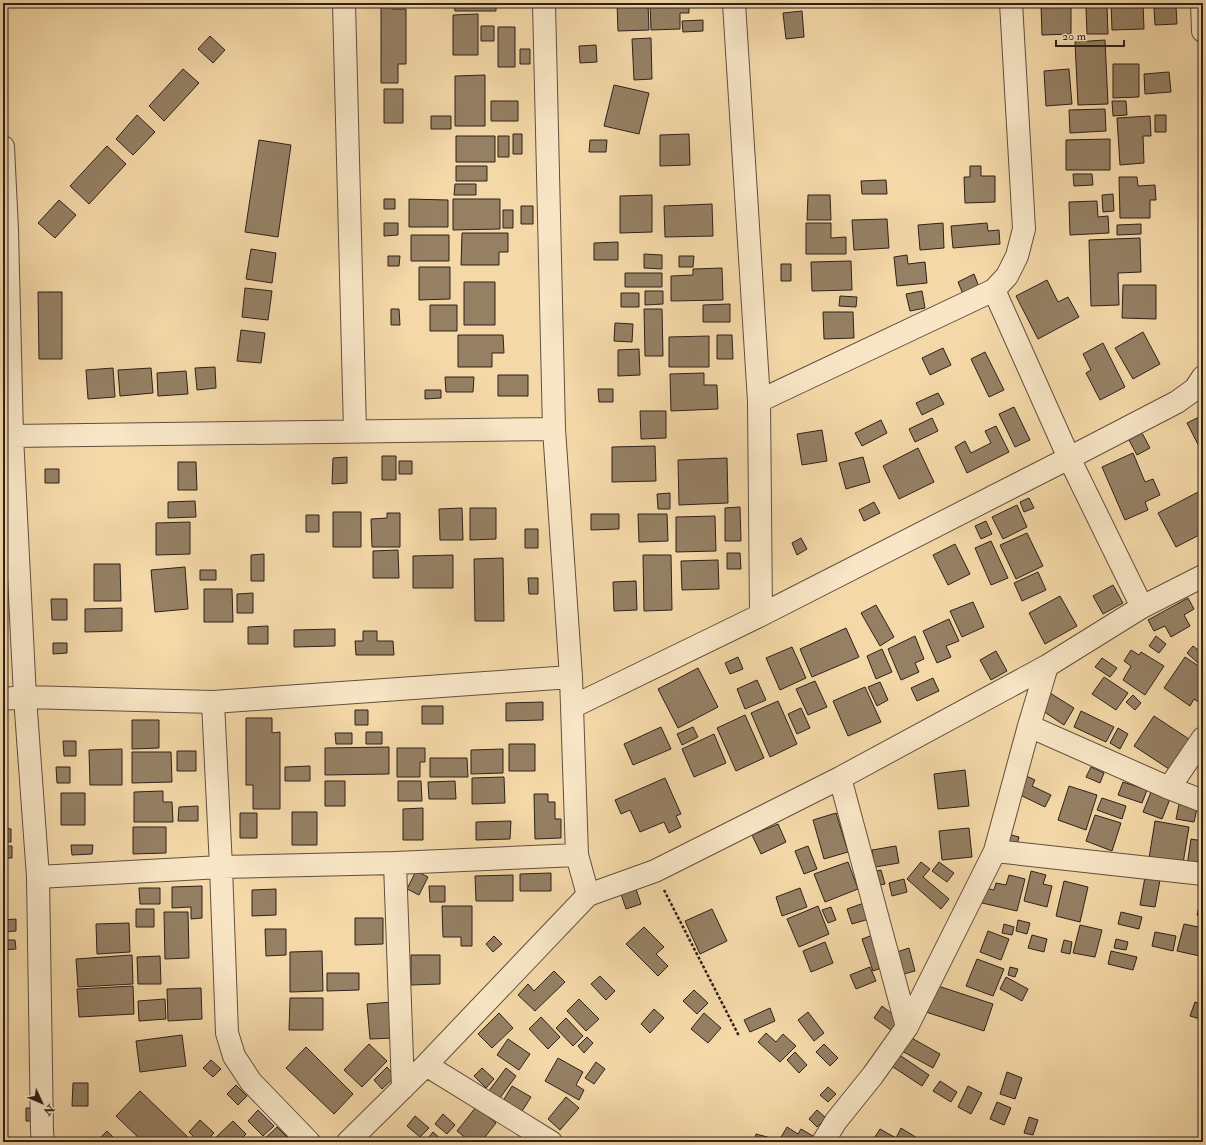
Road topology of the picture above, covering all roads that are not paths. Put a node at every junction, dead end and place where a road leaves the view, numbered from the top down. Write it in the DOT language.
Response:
graph roads {
  1 [pos="344,3"];
  2 [pos="544,3"];
  3 [pos="734,3"];
  4 [pos="1011,3"];
  5 [pos="1202,3"];
  6 [pos="1203,31"];
  7 [pos="3,147"];
  8 [pos="5,230"];
  9 [pos="994,290"];
  10 [pos="1203,377"];
  11 [pos="759,402"];
  12 [pos="554,429"];
  13 [pos="355,431"];
  14 [pos="12,436"];
  15 [pos="1069,458"];
  16 [pos="1203,576"];
  17 [pos="1142,607"];
  18 [pos="761,615"];
  19 [pos="1047,666"];
  20 [pos="571,677"];
  21 [pos="25,697"];
  22 [pos="3,699"];
  23 [pos="213,702"];
  24 [pos="572,707"];
  25 [pos="1029,726"];
  26 [pos="1203,738"];
  27 [pos="840,778"];
  28 [pos="1169,788"];
  29 [pos="1203,801"];
  30 [pos="994,851"];
  31 [pos="577,855"];
  32 [pos="395,863"];
  33 [pos="221,867"];
  34 [pos="1203,874"];
  35 [pos="38,877"];
  36 [pos="588,895"];
  37 [pos="907,1026"];
  38 [pos="426,1065"];
  39 [pos="403,1088"];
  40 [pos="44,1142"];
  41 [pos="309,1142"];
  42 [pos="348,1142"];
  43 [pos="551,1142"];
  44 [pos="823,1142"];
  1 -- 13 [label="street"];
  2 -- 12 [label="street"];
  3 -- 11 [label="street"];
  4 -- 9 [label="street"];
  5 -- 6 [label="street"];
  7 -- 8 [label="street"];
  8 -- 14 [label="street"];
  9 -- 11 [label="street"];
  9 -- 15 [label="street"];
  10 -- 15 [label="street"];
  11 -- 18 [label="street"];
  12 -- 13 [label="street"];
  12 -- 20 [label="street"];
  13 -- 14 [label="street"];
  14 -- 21 [label="street"];
  15 -- 17 [label="street"];
  15 -- 18 [label="street"];
  16 -- 17 [label="street"];
  17 -- 19 [label="street"];
  18 -- 24 [label="street"];
  19 -- 25 [label="street"];
  19 -- 27 [label="street"];
  20 -- 23 [label="street"];
  20 -- 24 [label="street"];
  21 -- 22 [label="street"];
  21 -- 23 [label="street"];
  21 -- 35 [label="street"];
  23 -- 33 [label="street"];
  24 -- 31 [label="street"];
  25 -- 28 [label="street"];
  25 -- 30 [label="street"];
  26 -- 28 [label="street"];
  27 -- 36 [label="street"];
  27 -- 37 [label="street"];
  28 -- 29 [label="street"];
  30 -- 34 [label="street"];
  30 -- 37 [label="street"];
  31 -- 32 [label="street"];
  31 -- 36 [label="street"];
  32 -- 33 [label="street"];
  32 -- 39 [label="street"];
  33 -- 35 [label="street"];
  33 -- 41 [label="street"];
  35 -- 40 [label="street"];
  36 -- 38 [label="street"];
  37 -- 44 [label="street"];
  38 -- 39 [label="street"];
  38 -- 43 [label="street"];
  39 -- 42 [label="street"];
}
